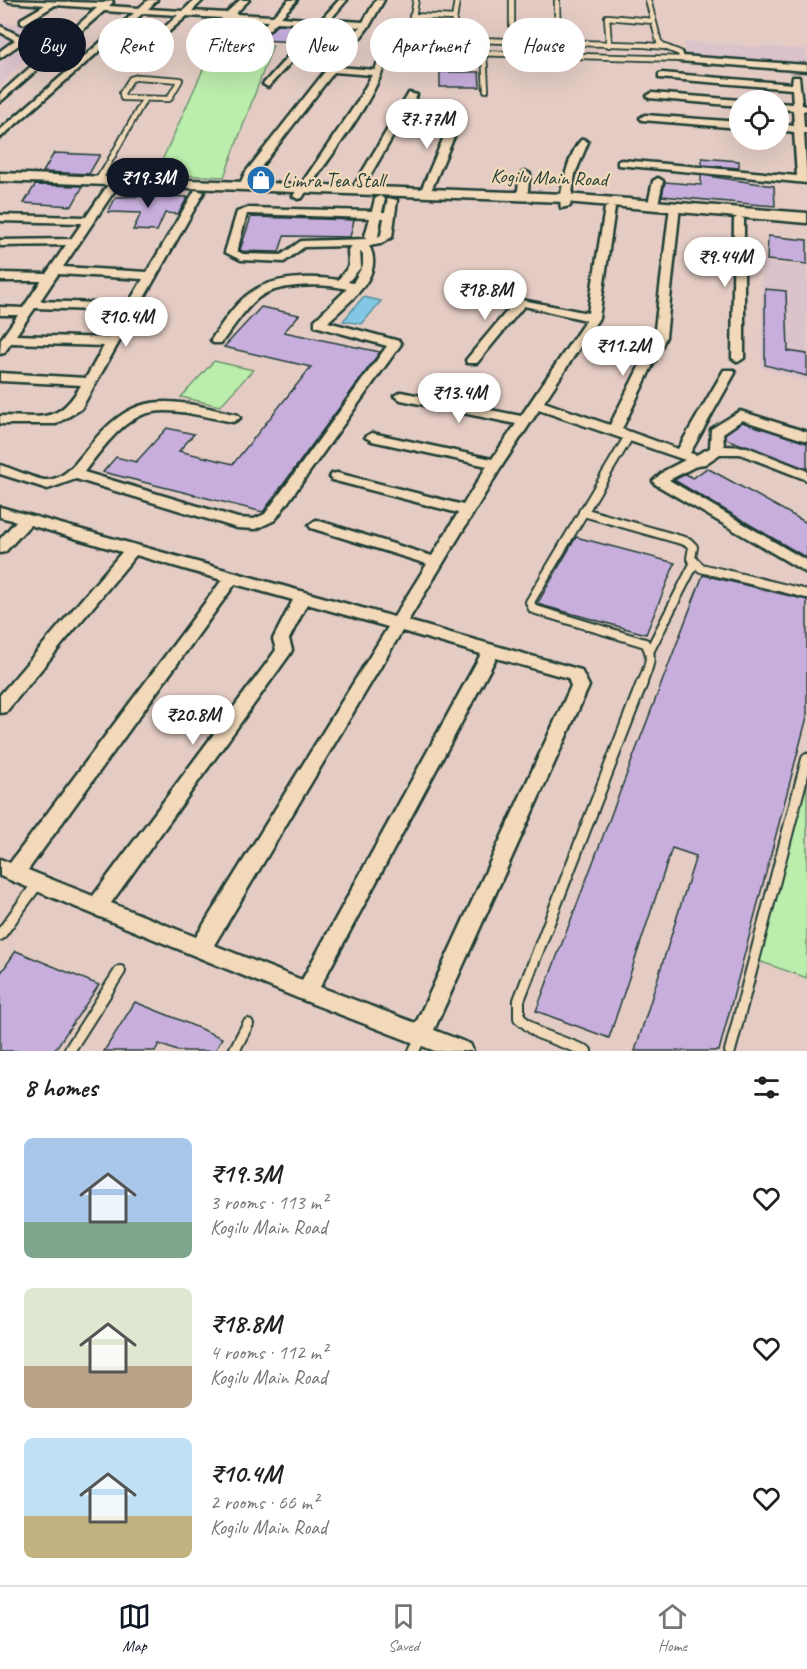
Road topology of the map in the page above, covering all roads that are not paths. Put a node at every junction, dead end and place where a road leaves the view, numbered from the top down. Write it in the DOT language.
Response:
graph roads {
  1 [pos="10,0"];
  2 [pos="153,0"];
  3 [pos="200,0"];
  4 [pos="245,0"];
  5 [pos="293,0"];
  6 [pos="343,0"];
  7 [pos="380,0"];
  8 [pos="416,0"];
  9 [pos="457,0"];
  10 [pos="512,0"];
  11 [pos="648,0"];
  12 [pos="557,1"];
  13 [pos="54,2"];
  14 [pos="106,4"];
  15 [pos="0,6"];
  16 [pos="141,10"];
  17 [pos="186,13"];
  18 [pos="228,16"];
  19 [pos="412,16"];
  20 [pos="29,18"];
  21 [pos="258,18"];
  22 [pos="274,18"];
  23 [pos="324,18"];
  24 [pos="454,18"];
  25 [pos="512,18"];
  26 [pos="557,18"];
  27 [pos="653,21"];
  28 [pos="174,24"];
  29 [pos="358,24"];
  30 [pos="366,25"];
  31 [pos="0,29"];
  32 [pos="358,35"];
  33 [pos="585,45"];
  34 [pos="609,45"];
  35 [pos="665,47"];
  36 [pos="490,53"];
  37 [pos="0,55"];
  38 [pos="682,59"];
  39 [pos="286,63"];
  40 [pos="795,67"];
  41 [pos="807,68"];
  42 [pos="358,71"];
  43 [pos="329,72"];
  44 [pos="485,72"];
  45 [pos="378,73"];
  46 [pos="662,76"];
  47 [pos="268,84"];
  48 [pos="796,87"];
  49 [pos="486,90"];
  50 [pos="412,95"];
  51 [pos="652,96"];
  52 [pos="0,99"];
  53 [pos="144,100"];
  54 [pos="729,102"];
  55 [pos="802,108"];
  56 [pos="457,118"];
  57 [pos="645,118"];
  58 [pos="729,123"];
  59 [pos="803,129"];
  60 [pos="0,135"];
  61 [pos="583,142"];
  62 [pos="803,153"];
  63 [pos="622,163"];
  64 [pos="525,174"];
  65 [pos="0,177"];
  66 [pos="804,180"];
  67 [pos="658,181"];
  68 [pos="108,184"];
  69 [pos="0,185"];
  70 [pos="244,186"];
  71 [pos="356,191"];
  72 [pos="199,192"];
  73 [pos="300,192"];
  74 [pos="425,193"];
  75 [pos="522,197"];
  76 [pos="386,199"];
  77 [pos="565,202"];
  78 [pos="653,204"];
  79 [pos="610,208"];
  80 [pos="674,210"];
  81 [pos="376,215"];
  82 [pos="390,215"];
  83 [pos="0,218"];
  84 [pos="807,218"];
  85 [pos="739,219"];
  86 [pos="89,220"];
  87 [pos="807,225"];
  88 [pos="73,242"];
  89 [pos="376,242"];
  90 [pos="0,243"];
  91 [pos="363,244"];
  92 [pos="51,274"];
  93 [pos="151,276"];
  94 [pos="0,277"];
  95 [pos="347,285"];
  96 [pos="29,308"];
  97 [pos="132,308"];
  98 [pos="0,311"];
  99 [pos="592,318"];
  100 [pos="217,340"];
  101 [pos="112,342"];
  102 [pos="4,344"];
  103 [pos="738,358"];
  104 [pos="472,360"];
  105 [pos="729,373"];
  106 [pos="0,377"];
  107 [pos="90,382"];
  108 [pos="400,396"];
  109 [pos="536,404"];
  110 [pos="233,418"];
  111 [pos="0,420"];
  112 [pos="523,421"];
  113 [pos="614,431"];
  114 [pos="629,436"];
  115 [pos="372,437"];
  116 [pos="807,437"];
  117 [pos="717,450"];
  118 [pos="682,454"];
  119 [pos="700,461"];
  120 [pos="496,464"];
  121 [pos="0,469"];
  122 [pos="75,474"];
  123 [pos="807,476"];
  124 [pos="337,477"];
  125 [pos="467,511"];
  126 [pos="0,512"];
  127 [pos="583,512"];
  128 [pos="27,519"];
  129 [pos="316,525"];
  130 [pos="0,548"];
  131 [pos="134,549"];
  132 [pos="436,562"];
  133 [pos="694,564"];
  134 [pos="807,568"];
  135 [pos="232,577"];
  136 [pos="807,594"];
  137 [pos="303,596"];
  138 [pos="398,623"];
  139 [pos="492,649"];
  140 [pos="650,650"];
  141 [pos="0,706"];
  142 [pos="807,759"];
  143 [pos="7,870"];
  144 [pos="38,882"];
  145 [pos="97,906"];
  146 [pos="0,935"];
  147 [pos="200,949"];
  148 [pos="120,971"];
  149 [pos="307,992"];
  150 [pos="248,1024"];
  151 [pos="418,1043"];
  152 [pos="69,1051"];
  153 [pos="234,1051"];
  154 [pos="462,1051"];
  155 [pos="586,1051"];
  156 [pos="730,1051"];
  1 -- 13 [label="street"];
  1 -- 15 [label="street"];
  2 -- 16 [label="street"];
  3 -- 17 [label="street"];
  4 -- 18 [label="street"];
  5 -- 22 [label="street"];
  6 -- 23 [label="street"];
  7 -- 30 [label="street"];
  8 -- 19 [label="lane"];
  9 -- 24 [label="lane"];
  10 -- 25 [label="lane"];
  11 -- 27 [label="lane"];
  12 -- 26 [label="lane"];
  13 -- 14 [label="street"];
  13 -- 20 [label="street"];
  14 -- 16 [label="street"];
  14 -- 52 [label="street"];
  16 -- 17 [label="street"];
  16 -- 60 [label="street"];
  17 -- 18 [label="street"];
  17 -- 28 [label="street"];
  18 -- 21 [label="street"];
  19 -- 24 [label="lane"];
  27 -- 34 [label="lane"];
  27 -- 35 [label="lane"];
  29 -- 30 [label="street"];
  30 -- 32 [label="street"];
  31 -- 37 [label="street"];
  33 -- 34 [label="lane"];
  34 -- 35 [label="lane"];
  35 -- 38 [label="lane"];
  36 -- 38 [label="lane"];
  38 -- 40 [label="street"];
  39 -- 47 [label="street"];
  40 -- 41 [label="street"];
  40 -- 48 [label="street"];
  42 -- 45 [label="street"];
  43 -- 70 [label="street"];
  44 -- 49 [label="lane"];
  45 -- 73 [label="street"];
  46 -- 48 [label="street"];
  48 -- 55 [label="street"];
  50 -- 71 [label="street"];
  51 -- 54 [label="street"];
  53 -- 53 [label="lane"];
  53 -- 68 [label="lane"];
  55 -- 59 [label="street"];
  56 -- 74 [label="street"];
  57 -- 58 [label="street"];
  59 -- 62 [label="street"];
  61 -- 77 [label="street"];
  62 -- 66 [label="street"];
  63 -- 66 [label="street"];
  64 -- 75 [label="street"];
  65 -- 68 [label="main road, Kogilu Main Road"];
  67 -- 78 [label="street"];
  68 -- 69 [label="main road, Kogilu Main Road"];
  68 -- 70 [label="main road, Kogilu Main Road"];
  68 -- 72 [label="main road, Kogilu Main Road"];
  68 -- 86 [label="street"];
  70 -- 73 [label="main road, Kogilu Main Road"];
  71 -- 73 [label="main road, Kogilu Main Road"];
  71 -- 74 [label="main road, Kogilu Main Road"];
  72 -- 73 [label="main road, Kogilu Main Road"];
  72 -- 93 [label="street"];
  73 -- 76 [label="main road, Kogilu Main Road"];
  74 -- 75 [label="main road, Kogilu Main Road"];
  75 -- 77 [label="main road, Kogilu Main Road"];
  76 -- 77 [label="main road, Kogilu Main Road"];
  76 -- 81 [label="street"];
  76 -- 82 [label="street"];
  77 -- 78 [label="main road, Kogilu Main Road"];
  77 -- 79 [label="main road, Kogilu Main Road"];
  78 -- 80 [label="main road, Kogilu Main Road"];
  79 -- 80 [label="main road, Kogilu Main Road"];
  79 -- 99 [label="street"];
  80 -- 84 [label="main road, Kogilu Main Road"];
  80 -- 85 [label="main road, Kogilu Main Road"];
  80 -- 113 [label="street"];
  81 -- 82 [label="street"];
  81 -- 89 [label="street"];
  81 -- 91 [label="street"];
  82 -- 89 [label="street"];
  83 -- 86 [label="street"];
  85 -- 87 [label="main road, Kogilu Main Road"];
  85 -- 103 [label="street"];
  86 -- 88 [label="street"];
  88 -- 90 [label="street"];
  88 -- 92 [label="street"];
  89 -- 91 [label="street"];
  91 -- 95 [label="street"];
  92 -- 93 [label="street"];
  92 -- 94 [label="street"];
  92 -- 96 [label="street"];
  93 -- 97 [label="street"];
  95 -- 100 [label="street"];
  95 -- 122 [label="street"];
  96 -- 97 [label="street"];
  96 -- 98 [label="street"];
  96 -- 102 [label="street"];
  97 -- 101 [label="street"];
  99 -- 104 [label="street"];
  99 -- 109 [label="street"];
  101 -- 102 [label="street"];
  101 -- 107 [label="street"];
  105 -- 118 [label="street"];
  106 -- 107 [label="street"];
  107 -- 111 [label="street"];
  108 -- 112 [label="street"];
  109 -- 112 [label="street"];
  109 -- 113 [label="street"];
  110 -- 122 [label="street"];
  112 -- 120 [label="street"];
  113 -- 114 [label="street"];
  114 -- 118 [label="street"];
  114 -- 127 [label="lane"];
  115 -- 120 [label="street"];
  116 -- 117 [label="street"];
  117 -- 119 [label="street"];
  117 -- 123 [label="street"];
  118 -- 119 [label="street"];
  119 -- 134 [label="street"];
  120 -- 125 [label="street"];
  121 -- 122 [label="street"];
  124 -- 125 [label="street"];
  125 -- 132 [label="street"];
  126 -- 128 [label="street"];
  127 -- 133 [label="lane"];
  127 -- 140 [label="lane"];
  128 -- 130 [label="street"];
  128 -- 131 [label="street"];
  129 -- 132 [label="street"];
  131 -- 135 [label="street"];
  131 -- 141 [label="street"];
  132 -- 138 [label="street"];
  133 -- 136 [label="lane"];
  133 -- 140 [label="lane"];
  135 -- 137 [label="street"];
  135 -- 143 [label="street"];
  137 -- 138 [label="street"];
  137 -- 145 [label="street"];
  138 -- 139 [label="street"];
  138 -- 147 [label="street"];
  139 -- 149 [label="street"];
  139 -- 151 [label="street"];
  140 -- 155 [label="lane"];
  142 -- 156 [label="lane"];
  143 -- 144 [label="street"];
  144 -- 145 [label="street"];
  144 -- 146 [label="lane"];
  145 -- 147 [label="street"];
  147 -- 149 [label="street"];
  148 -- 152 [label="lane"];
  149 -- 151 [label="street"];
  150 -- 153 [label="lane"];
  151 -- 154 [label="street"];
}
